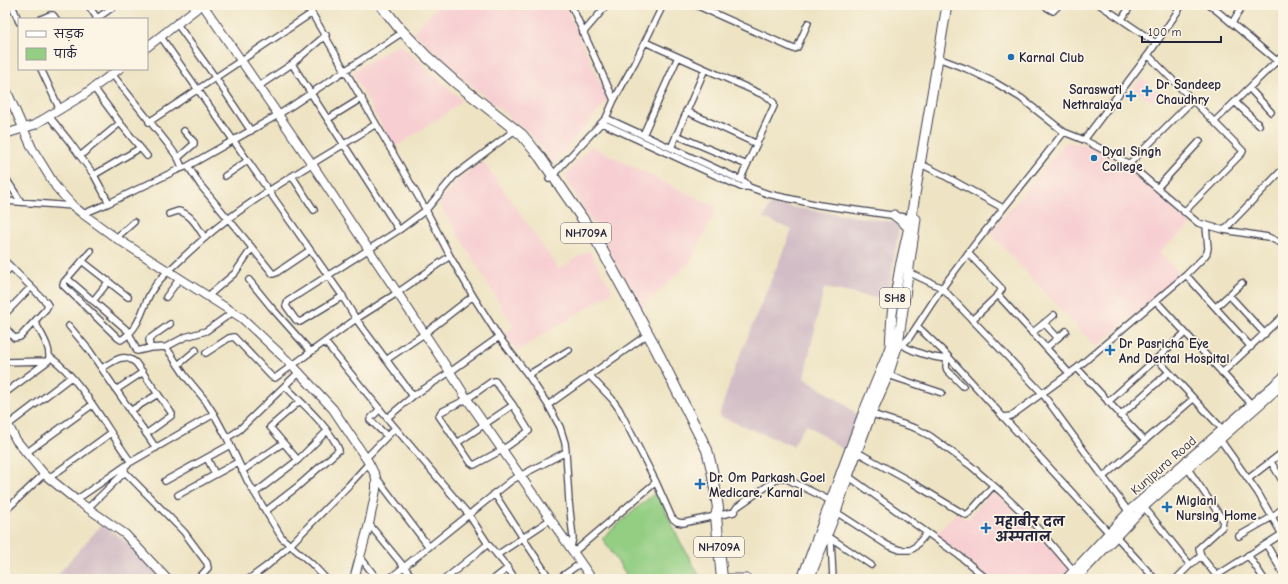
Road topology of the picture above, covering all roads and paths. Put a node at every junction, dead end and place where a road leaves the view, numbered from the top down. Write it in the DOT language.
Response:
graph roads {
  1 [pos="12,5"];
  2 [pos="88,5"];
  3 [pos="116,5"];
  4 [pos="202,5"];
  5 [pos="307,5"];
  6 [pos="374,5"];
  7 [pos="381,5"];
  8 [pos="571,5"];
  9 [pos="607,5"];
  10 [pos="663,5"];
  11 [pos="696,5"];
  12 [pos="947,5"];
  13 [pos="953,5"];
  14 [pos="1043,5"];
  15 [pos="1059,5"];
  16 [pos="1100,5"];
  17 [pos="1131,5"];
  18 [pos="1182,5"];
  19 [pos="1210,5"];
  20 [pos="1244,5"];
  21 [pos="312,13"];
  22 [pos="43,18"];
  23 [pos="55,18"];
  24 [pos="96,18"];
  25 [pos="1122,19"];
  26 [pos="18,20"];
  27 [pos="808,23"];
  28 [pos="1232,23"];
  29 [pos="177,24"];
  30 [pos="583,33"];
  31 [pos="401,34"];
  32 [pos="326,35"];
  33 [pos="161,37"];
  34 [pos="645,42"];
  35 [pos="1156,43"];
  36 [pos="148,46"];
  37 [pos="1283,54"];
  38 [pos="1148,55"];
  39 [pos="678,57"];
  40 [pos="941,59"];
  41 [pos="1278,60"];
  42 [pos="241,61"];
  43 [pos="292,64"];
  44 [pos="1283,66"];
  45 [pos="705,69"];
  46 [pos="41,70"];
  47 [pos="346,71"];
  48 [pos="115,72"];
  49 [pos="215,77"];
  50 [pos="259,86"];
  51 [pos="5,87"];
  52 [pos="94,88"];
  53 [pos="1249,88"];
  54 [pos="197,89"];
  55 [pos="311,93"];
  56 [pos="362,98"];
  57 [pos="614,100"];
  58 [pos="1193,100"];
  59 [pos="1235,102"];
  60 [pos="60,110"];
  61 [pos="686,111"];
  62 [pos="1271,112"];
  63 [pos="278,115"];
  64 [pos="49,116"];
  65 [pos="606,118"];
  66 [pos="328,119"];
  67 [pos="149,122"];
  68 [pos="1214,122"];
  69 [pos="120,123"];
  70 [pos="376,124"];
  71 [pos="602,124"];
  72 [pos="1259,125"];
  73 [pos="24,128"];
  74 [pos="184,131"];
  75 [pos="251,131"];
  76 [pos="513,132"];
  77 [pos="1064,132"];
  78 [pos="5,134"];
  79 [pos="643,135"];
  80 [pos="676,135"];
  81 [pos="234,140"];
  82 [pos="1084,140"];
  83 [pos="1200,141"];
  84 [pos="757,144"];
  85 [pos="344,145"];
  86 [pos="140,148"];
  87 [pos="671,148"];
  88 [pos="80,156"];
  89 [pos="147,156"];
  90 [pos="178,158"];
  91 [pos="247,161"];
  92 [pos="312,164"];
  93 [pos="1129,164"];
  94 [pos="747,165"];
  95 [pos="923,165"];
  96 [pos="185,167"];
  97 [pos="1283,169"];
  98 [pos="94,175"];
  99 [pos="225,176"];
  100 [pos="292,176"];
  101 [pos="5,178"];
  102 [pos="551,178"];
  103 [pos="740,180"];
  104 [pos="749,187"];
  105 [pos="1157,188"];
  106 [pos="268,191"];
  107 [pos="5,200"];
  108 [pos="22,202"];
  109 [pos="109,203"];
  110 [pos="73,206"];
  111 [pos="1004,208"];
  112 [pos="314,210"];
  113 [pos="426,210"];
  114 [pos="1184,212"];
  115 [pos="83,214"];
  116 [pos="169,214"];
  117 [pos="894,216"];
  118 [pos="914,218"];
  119 [pos="228,219"];
  120 [pos="134,222"];
  121 [pos="1206,226"];
  122 [pos="909,228"];
  123 [pos="399,230"];
  124 [pos="1224,230"];
  125 [pos="116,238"];
  126 [pos="205,238"];
  127 [pos="1283,244"];
  128 [pos="252,248"];
  129 [pos="310,250"];
  130 [pos="369,250"];
  131 [pos="91,251"];
  132 [pos="968,253"];
  133 [pos="450,256"];
  134 [pos="5,261"];
  135 [pos="82,261"];
  136 [pos="11,267"];
  137 [pos="900,267"];
  138 [pos="169,271"];
  139 [pos="909,272"];
  140 [pos="5,273"];
  141 [pos="1186,275"];
  142 [pos="328,276"];
  143 [pos="68,278"];
  144 [pos="180,278"];
  145 [pos="249,280"];
  146 [pos="109,281"];
  147 [pos="1242,283"];
  148 [pos="31,287"];
  149 [pos="942,288"];
  150 [pos="397,293"];
  151 [pos="998,295"];
  152 [pos="1229,295"];
  153 [pos="208,296"];
  154 [pos="343,296"];
  155 [pos="473,296"];
  156 [pos="128,297"];
  157 [pos="166,297"];
  158 [pos="94,301"];
  159 [pos="1156,301"];
  160 [pos="1216,307"];
  161 [pos="233,312"];
  162 [pos="5,314"];
  163 [pos="1054,315"];
  164 [pos="1283,316"];
  165 [pos="356,319"];
  166 [pos="972,320"];
  167 [pos="34,322"];
  168 [pos="1044,323"];
  169 [pos="170,324"];
  170 [pos="69,326"];
  171 [pos="917,326"];
  172 [pos="5,327"];
  173 [pos="1066,331"];
  174 [pos="1032,333"];
  175 [pos="1185,333"];
  176 [pos="130,334"];
  177 [pos="424,334"];
  178 [pos="1265,334"];
  179 [pos="646,336"];
  180 [pos="499,337"];
  181 [pos="1058,338"];
  182 [pos="325,342"];
  183 [pos="899,344"];
  184 [pos="166,347"];
  185 [pos="1251,347"];
  186 [pos="150,348"];
  187 [pos="1046,348"];
  188 [pos="196,350"];
  189 [pos="569,350"];
  190 [pos="311,352"];
  191 [pos="206,353"];
  192 [pos="948,358"];
  193 [pos="49,359"];
  194 [pos="1157,359"];
  195 [pos="386,360"];
  196 [pos="5,362"];
  197 [pos="178,365"];
  198 [pos="293,366"];
  199 [pos="102,368"];
  200 [pos="1077,368"];
  201 [pos="143,372"];
  202 [pos="450,372"];
  203 [pos="1169,372"];
  204 [pos="298,373"];
  205 [pos="1069,373"];
  206 [pos="1222,373"];
  207 [pos="528,375"];
  208 [pos="589,375"];
  209 [pos="888,375"];
  210 [pos="71,377"];
  211 [pos="1283,377"];
  212 [pos="1283,384"];
  213 [pos="285,386"];
  214 [pos="964,386"];
  215 [pos="116,390"];
  216 [pos="877,390"];
  217 [pos="5,393"];
  218 [pos="942,393"];
  219 [pos="1042,393"];
  220 [pos="158,394"];
  221 [pos="413,396"];
  222 [pos="467,399"];
  223 [pos="1193,399"];
  224 [pos="300,401"];
  225 [pos="1108,402"];
  226 [pos="92,404"];
  227 [pos="548,405"];
  228 [pos="513,406"];
  229 [pos="1253,406"];
  230 [pos="380,410"];
  231 [pos="130,411"];
  232 [pos="867,413"];
  233 [pos="214,414"];
  234 [pos="1120,416"];
  235 [pos="1003,417"];
  236 [pos="387,418"];
  237 [pos="6,422"];
  238 [pos="485,425"];
  239 [pos="395,428"];
  240 [pos="327,431"];
  241 [pos="111,433"];
  242 [pos="146,434"];
  243 [pos="1221,434"];
  244 [pos="387,436"];
  245 [pos="858,437"];
  246 [pos="227,438"];
  247 [pos="1145,441"];
  248 [pos="283,443"];
  249 [pos="457,443"];
  250 [pos="230,446"];
  251 [pos="156,448"];
  252 [pos="502,450"];
  253 [pos="566,452"];
  254 [pos="857,452"];
  255 [pos="1283,452"];
  256 [pos="26,453"];
  257 [pos="207,458"];
  258 [pos="298,460"];
  259 [pos="367,460"];
  260 [pos="131,462"];
  261 [pos="238,462"];
  262 [pos="1270,462"];
  263 [pos="1186,466"];
  264 [pos="124,469"];
  265 [pos="242,471"];
  266 [pos="215,474"];
  267 [pos="520,475"];
  268 [pos="47,476"];
  269 [pos="848,476"];
  270 [pos="376,477"];
  271 [pos="1103,477"];
  272 [pos="1248,479"];
  273 [pos="165,481"];
  274 [pos="656,482"];
  275 [pos="1283,482"];
  276 [pos="994,486"];
  277 [pos="255,493"];
  278 [pos="494,493"];
  279 [pos="178,495"];
  280 [pos="76,500"];
  281 [pos="831,501"];
  282 [pos="1144,507"];
  283 [pos="88,508"];
  284 [pos="1283,508"];
  285 [pos="5,511"];
  286 [pos="266,511"];
  287 [pos="836,512"];
  288 [pos="470,515"];
  289 [pos="1131,515"];
  290 [pos="716,516"];
  291 [pos="1272,517"];
  292 [pos="551,519"];
  293 [pos="369,524"];
  294 [pos="927,533"];
  295 [pos="1112,533"];
  296 [pos="826,535"];
  297 [pos="1282,535"];
  298 [pos="1239,536"];
  299 [pos="522,538"];
  300 [pos="488,544"];
  301 [pos="1266,544"];
  302 [pos="289,546"];
  303 [pos="429,547"];
  304 [pos="572,550"];
  305 [pos="497,555"];
  306 [pos="1248,555"];
  307 [pos="1201,556"];
  308 [pos="361,558"];
  309 [pos="581,563"];
  310 [pos="871,565"];
  311 [pos="1190,565"];
  312 [pos="404,566"];
  313 [pos="508,568"];
  314 [pos="1283,573"];
  315 [pos="1077,576"];
  316 [pos="1217,577"];
  317 [pos="1152,578"];
  318 [pos="167,579"];
  319 [pos="198,579"];
  320 [pos="249,579"];
  321 [pos="326,579"];
  322 [pos="354,579"];
  323 [pos="377,579"];
  324 [pos="388,579"];
  325 [pos="414,579"];
  326 [pos="445,579"];
  327 [pos="494,579"];
  328 [pos="515,579"];
  329 [pos="550,579"];
  330 [pos="558,579"];
  331 [pos="592,579"];
  332 [pos="722,579"];
  333 [pos="746,579"];
  334 [pos="802,579"];
  335 [pos="809,579"];
  336 [pos="833,579"];
  337 [pos="987,579"];
  338 [pos="1066,579"];
  339 [pos="1176,579"];
  340 [pos="1264,579"];
  1 -- 26 [label="street"];
  2 -- 24 [label="street"];
  3 -- 24 [label="street"];
  4 -- 29 [label="street"];
  4 -- 42 [label="street"];
  5 -- 21 [label="street"];
  6 -- 31 [label="highway, NH709A"];
  7 -- 31 [label="highway, NH709A"];
  8 -- 30 [label="street"];
  9 -- 30 [label="street"];
  10 -- 34 [label="street"];
  11 -- 27 [label="street"];
  12 -- 40 [label="main road, SH8"];
  13 -- 40 [label="main road, SH8"];
  14 -- 15 [label="street"];
  16 -- 25 [label="street"];
  17 -- 25 [label="street"];
  18 -- 35 [label="street"];
  19 -- 28 [label="street"];
  20 -- 28 [label="street"];
  21 -- 32 [label="street"];
  21 -- 42 [label="street"];
  22 -- 23 [label="street"];
  25 -- 35 [label="street"];
  28 -- 41 [label="street"];
  29 -- 33 [label="street"];
  29 -- 49 [label="street"];
  30 -- 57 [label="street"];
  31 -- 47 [label="street"];
  31 -- 76 [label="highway, NH709A"];
  32 -- 43 [label="street"];
  32 -- 47 [label="street"];
  33 -- 36 [label="street"];
  33 -- 54 [label="street"];
  34 -- 39 [label="street"];
  34 -- 57 [label="street"];
  35 -- 38 [label="street"];
  37 -- 41 [label="street"];
  38 -- 58 [label="street"];
  38 -- 82 [label="street"];
  39 -- 45 [label="street"];
  39 -- 79 [label="street"];
  40 -- 77 [label="street"];
  40 -- 95 [label="main road, SH8"];
  41 -- 44 [label="street"];
  41 -- 53 [label="street"];
  42 -- 49 [label="street"];
  42 -- 50 [label="street"];
  43 -- 50 [label="street"];
  43 -- 55 [label="street"];
  45 -- 61 [label="street"];
  45 -- 84 [label="street"];
  46 -- 60 [label="street"];
  47 -- 55 [label="street"];
  47 -- 56 [label="street"];
  48 -- 52 [label="street"];
  48 -- 67 [label="street"];
  49 -- 54 [label="street"];
  49 -- 75 [label="street"];
  50 -- 63 [label="street"];
  51 -- 73 [label="street"];
  52 -- 60 [label="street"];
  52 -- 69 [label="street"];
  53 -- 59 [label="street"];
  53 -- 62 [label="street"];
  54 -- 67 [label="street"];
  54 -- 81 [label="street"];
  55 -- 63 [label="street"];
  55 -- 66 [label="street"];
  56 -- 66 [label="street"];
  56 -- 70 [label="street"];
  57 -- 65 [label="street"];
  58 -- 68 [label="street"];
  58 -- 93 [label="street"];
  59 -- 68 [label="street"];
  59 -- 72 [label="street"];
  60 -- 64 [label="street"];
  61 -- 80 [label="street"];
  61 -- 84 [label="street"];
  63 -- 75 [label="street"];
  63 -- 92 [label="street"];
  64 -- 73 [label="street"];
  64 -- 88 [label="street"];
  65 -- 71 [label="street"];
  65 -- 79 [label="street"];
  66 -- 85 [label="street"];
  67 -- 90 [label="street"];
  68 -- 114 [label="street"];
  69 -- 86 [label="street"];
  69 -- 88 [label="street"];
  70 -- 85 [label="street"];
  70 -- 113 [label="street"];
  71 -- 102 [label="street"];
  71 -- 104 [label="street"];
  73 -- 78 [label="street"];
  73 -- 110 [label="street"];
  74 -- 90 [label="street"];
  75 -- 81 [label="street"];
  76 -- 102 [label="highway, NH709A"];
  76 -- 113 [label="street"];
  77 -- 82 [label="street"];
  77 -- 111 [label="street"];
  79 -- 87 [label="street"];
  80 -- 87 [label="street"];
  80 -- 94 [label="street"];
  81 -- 91 [label="street"];
  81 -- 96 [label="street"];
  82 -- 93 [label="street"];
  83 -- 105 [label="street"];
  84 -- 94 [label="street"];
  85 -- 92 [label="street"];
  85 -- 123 [label="street"];
  86 -- 89 [label="street"];
  86 -- 98 [label="street"];
  87 -- 103 [label="street"];
  88 -- 98 [label="street"];
  90 -- 96 [label="street"];
  91 -- 99 [label="street"];
  91 -- 106 [label="street"];
  92 -- 100 [label="street"];
  92 -- 130 [label="street"];
  93 -- 105 [label="street"];
  94 -- 103 [label="street"];
  95 -- 111 [label="street"];
  95 -- 118 [label="main road, SH8"];
  96 -- 109 [label="street"];
  96 -- 119 [label="street"];
  97 -- 124 [label="street"];
  98 -- 109 [label="street"];
  100 -- 106 [label="street"];
  100 -- 112 [label="street"];
  101 -- 108 [label="street"];
  102 -- 179 [label="highway, NH709A"];
  103 -- 104 [label="street"];
  104 -- 117 [label="street"];
  105 -- 114 [label="street"];
  106 -- 119 [label="street"];
  106 -- 129 [label="street"];
  107 -- 108 [label="street"];
  108 -- 110 [label="street"];
  109 -- 115 [label="street"];
  110 -- 115 [label="street"];
  111 -- 132 [label="street"];
  113 -- 123 [label="street"];
  113 -- 133 [label="street"];
  114 -- 121 [label="street"];
  115 -- 125 [label="street"];
  116 -- 126 [label="street"];
  117 -- 118 [label="street"];
  117 -- 122 [label="main road"];
  118 -- 122 [label="main road, SH8"];
  118 -- 139 [label="main road, SH8"];
  119 -- 126 [label="street"];
  119 -- 128 [label="street"];
  120 -- 125 [label="street"];
  121 -- 124 [label="street"];
  121 -- 141 [label="street"];
  122 -- 137 [label="main road, SH8"];
  123 -- 130 [label="street"];
  124 -- 127 [label="street"];
  125 -- 138 [label="street"];
  126 -- 138 [label="street"];
  128 -- 129 [label="street"];
  128 -- 153 [label="street"];
  129 -- 142 [label="street"];
  130 -- 142 [label="street"];
  130 -- 150 [label="street"];
  131 -- 135 [label="street"];
  132 -- 149 [label="street"];
  132 -- 151 [label="street"];
  133 -- 150 [label="street"];
  133 -- 155 [label="street"];
  134 -- 136 [label="street"];
  135 -- 143 [label="street"];
  135 -- 146 [label="street"];
  136 -- 140 [label="street"];
  136 -- 148 [label="street"];
  137 -- 139 [label="street"];
  137 -- 216 [label="main road, SH8"];
  138 -- 144 [label="street"];
  138 -- 176 [label="street"];
  139 -- 149 [label="street"];
  139 -- 183 [label="main road, SH8"];
  141 -- 159 [label="street"];
  141 -- 160 [label="street"];
  142 -- 154 [label="street"];
  142 -- 154 [label="street"];
  143 -- 158 [label="street"];
  143 -- 176 [label="street"];
  144 -- 153 [label="street"];
  144 -- 157 [label="street"];
  145 -- 190 [label="street"];
  146 -- 156 [label="street"];
  146 -- 158 [label="street"];
  147 -- 152 [label="street"];
  148 -- 162 [label="street"];
  148 -- 167 [label="street"];
  149 -- 166 [label="street"];
  149 -- 171 [label="street"];
  150 -- 165 [label="street"];
  150 -- 177 [label="street"];
  151 -- 166 [label="street"];
  151 -- 174 [label="street"];
  152 -- 160 [label="street"];
  152 -- 178 [label="street"];
  153 -- 161 [label="street"];
  154 -- 165 [label="street"];
  155 -- 177 [label="street"];
  155 -- 180 [label="street"];
  158 -- 176 [label="street"];
  159 -- 175 [label="street"];
  159 -- 200 [label="street"];
  160 -- 185 [label="street"];
  161 -- 184 [label="street"];
  161 -- 198 [label="street"];
  163 -- 168 [label="street"];
  164 -- 178 [label="street"];
  165 -- 182 [label="street"];
  165 -- 195 [label="street"];
  166 -- 219 [label="street"];
  167 -- 172 [label="street"];
  167 -- 193 [label="street"];
  168 -- 174 [label="street"];
  168 -- 181 [label="street"];
  169 -- 186 [label="street"];
  170 -- 199 [label="street"];
  171 -- 183 [label="street"];
  171 -- 192 [label="street"];
  173 -- 181 [label="street"];
  174 -- 187 [label="street"];
  175 -- 194 [label="street"];
  175 -- 206 [label="street"];
  176 -- 186 [label="street"];
  177 -- 195 [label="street"];
  177 -- 202 [label="street"];
  178 -- 185 [label="street"];
  179 -- 208 [label="street"];
  179 -- 290 [label="highway, NH709A"];
  180 -- 202 [label="street"];
  180 -- 207 [label="street"];
  181 -- 187 [label="street"];
  182 -- 190 [label="street"];
  182 -- 230 [label="street"];
  183 -- 192 [label="street"];
  183 -- 209 [label="main road, SH8"];
  184 -- 186 [label="street"];
  184 -- 197 [label="street"];
  185 -- 206 [label="street"];
  187 -- 205 [label="street"];
  188 -- 197 [label="street"];
  189 -- 207 [label="street"];
  190 -- 198 [label="street"];
  191 -- 198 [label="street"];
  192 -- 214 [label="street"];
  192 -- 235 [label="street"];
  193 -- 196 [label="street"];
  193 -- 210 [label="street"];
  193 -- 217 [label="street"];
  194 -- 203 [label="street"];
  194 -- 225 [label="street"];
  195 -- 221 [label="street"];
  197 -- 233 [label="street"];
  198 -- 204 [label="street"];
  199 -- 201 [label="street"];
  199 -- 215 [label="street"];
  200 -- 205 [label="street"];
  200 -- 225 [label="street"];
  201 -- 215 [label="street"];
  201 -- 220 [label="street"];
  202 -- 221 [label="street"];
  202 -- 222 [label="street"];
  203 -- 223 [label="street"];
  203 -- 234 [label="street"];
  204 -- 213 [label="street"];
  204 -- 259 [label="street"];
  205 -- 219 [label="street"];
  206 -- 229 [label="street"];
  207 -- 227 [label="street"];
  208 -- 227 [label="street"];
  208 -- 274 [label="street"];
  209 -- 216 [label="main road, SH8"];
  209 -- 218 [label="street"];
  210 -- 226 [label="street"];
  210 -- 237 [label="street"];
  211 -- 229 [label="street, Kunjpura Road"];
  212 -- 229 [label="street"];
  213 -- 224 [label="street"];
  213 -- 246 [label="street"];
  215 -- 231 [label="street"];
  216 -- 232 [label="main road, SH8"];
  219 -- 235 [label="street"];
  219 -- 271 [label="street"];
  220 -- 231 [label="street"];
  220 -- 242 [label="street"];
  221 -- 236 [label="street"];
  222 -- 228 [label="street"];
  222 -- 238 [label="street"];
  222 -- 249 [label="street"];
  223 -- 243 [label="street"];
  223 -- 247 [label="street"];
  224 -- 240 [label="street"];
  224 -- 248 [label="street"];
  225 -- 234 [label="street"];
  226 -- 241 [label="street"];
  226 -- 256 [label="street"];
  227 -- 253 [label="street"];
  228 -- 238 [label="street"];
  228 -- 252 [label="street"];
  229 -- 243 [label="street, Kunjpura Road"];
  230 -- 236 [label="street"];
  230 -- 244 [label="street"];
  231 -- 242 [label="street"];
  232 -- 245 [label="main road, SH8"];
  232 -- 276 [label="street"];
  233 -- 246 [label="street"];
  233 -- 251 [label="street"];
  234 -- 247 [label="street"];
  235 -- 295 [label="street"];
  236 -- 239 [label="street"];
  237 -- 256 [label="street"];
  238 -- 249 [label="street"];
  238 -- 252 [label="street"];
  239 -- 244 [label="street"];
  239 -- 288 [label="street"];
  240 -- 258 [label="street"];
  240 -- 286 [label="street"];
  241 -- 260 [label="street"];
  241 -- 268 [label="street"];
  242 -- 251 [label="street"];
  243 -- 263 [label="street, Kunjpura Road"];
  243 -- 272 [label="street"];
  244 -- 259 [label="street"];
  245 -- 254 [label="main road, SH8"];
  245 -- 281 [label="main road, SH8"];
  246 -- 250 [label="street"];
  247 -- 271 [label="street"];
  248 -- 258 [label="street"];
  248 -- 265 [label="street"];
  249 -- 252 [label="street"];
  250 -- 257 [label="street"];
  250 -- 261 [label="street"];
  251 -- 260 [label="street"];
  252 -- 267 [label="street"];
  253 -- 267 [label="street"];
  253 -- 304 [label="street"];
  254 -- 269 [label="main road, SH8"];
  254 -- 276 [label="street"];
  255 -- 262 [label="street"];
  256 -- 268 [label="street"];
  257 -- 266 [label="street"];
  257 -- 273 [label="street"];
  258 -- 277 [label="street"];
  259 -- 270 [label="street"];
  259 -- 302 [label="street"];
  260 -- 264 [label="street"];
  261 -- 265 [label="street"];
  261 -- 266 [label="street"];
  262 -- 272 [label="street"];
  262 -- 275 [label="street"];
  263 -- 282 [label="street"];
  263 -- 289 [label="street, Kunjpura Road"];
  263 -- 307 [label="street"];
  264 -- 280 [label="street"];
  264 -- 283 [label="street"];
  264 -- 319 [label="street"];
  265 -- 277 [label="street"];
  266 -- 279 [label="street"];
  267 -- 278 [label="street"];
  267 -- 292 [label="street"];
  268 -- 280 [label="street"];
  268 -- 285 [label="street"];
  269 -- 287 [label="main road, SH8"];
  269 -- 294 [label="street"];
  270 -- 293 [label="street"];
  270 -- 303 [label="street"];
  271 -- 289 [label="street"];
  272 -- 291 [label="street"];
  274 -- 290 [label="street"];
  274 -- 304 [label="street"];
  276 -- 315 [label="street"];
  277 -- 286 [label="street"];
  278 -- 288 [label="street"];
  278 -- 299 [label="street"];
  280 -- 283 [label="street"];
  281 -- 290 [label="street"];
  281 -- 296 [label="main road, SH8"];
  282 -- 289 [label="street"];
  282 -- 311 [label="street"];
  283 -- 318 [label="street"];
  284 -- 291 [label="street"];
  286 -- 302 [label="street"];
  287 -- 294 [label="street"];
  287 -- 296 [label="main road, SH8"];
  288 -- 300 [label="street"];
  288 -- 303 [label="street"];
  289 -- 295 [label="street, Kunjpura Road"];
  290 -- 332 [label="highway, NH709A"];
  291 -- 297 [label="street"];
  291 -- 298 [label="street"];
  292 -- 299 [label="street"];
  292 -- 304 [label="street"];
  293 -- 308 [label="street"];
  293 -- 312 [label="street"];
  294 -- 337 [label="street"];
  295 -- 315 [label="street, Kunjpura Road"];
  295 -- 317 [label="street"];
  296 -- 310 [label="street"];
  296 -- 334 [label="main road, SH8"];
  296 -- 335 [label="main road, SH8"];
  296 -- 336 [label="street"];
  297 -- 301 [label="street"];
  299 -- 305 [label="street"];
  299 -- 329 [label="street"];
  300 -- 305 [label="street"];
  300 -- 326 [label="street"];
  301 -- 306 [label="street"];
  301 -- 314 [label="street"];
  302 -- 320 [label="street"];
  302 -- 321 [label="street"];
  303 -- 312 [label="street"];
  304 -- 309 [label="street"];
  305 -- 313 [label="street"];
  306 -- 316 [label="street"];
  306 -- 340 [label="street"];
  307 -- 311 [label="street"];
  307 -- 316 [label="street"];
  308 -- 322 [label="street"];
  308 -- 323 [label="street"];
  309 -- 330 [label="street"];
  309 -- 331 [label="street"];
  311 -- 339 [label="street"];
  312 -- 324 [label="street"];
  312 -- 325 [label="street"];
  313 -- 327 [label="street"];
  313 -- 328 [label="street"];
  315 -- 338 [label="street, Kunjpura Road"];
  332 -- 333 [label="main road"];
}
